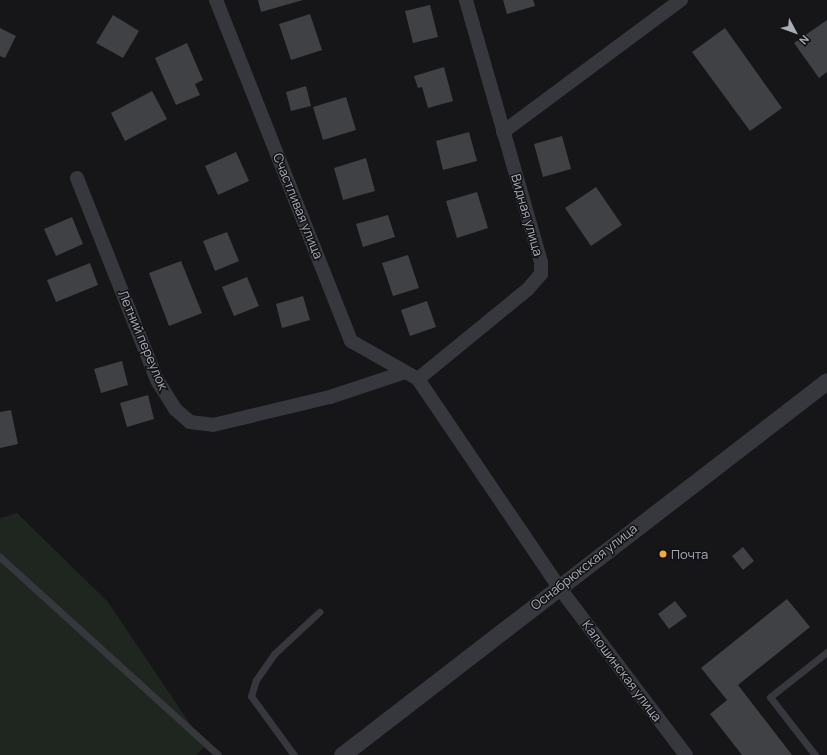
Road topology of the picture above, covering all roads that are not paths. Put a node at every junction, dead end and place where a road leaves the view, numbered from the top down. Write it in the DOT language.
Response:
graph roads {
  1 [pos="216,0"];
  2 [pos="466,0"];
  3 [pos="681,0"];
  4 [pos="503,132"];
  5 [pos="77,178"];
  6 [pos="405,372"];
  7 [pos="418,379"];
  8 [pos="827,381"];
  9 [pos="0,557"];
  10 [pos="558,586"];
  11 [pos="319,612"];
  12 [pos="827,652"];
  13 [pos="218,755"];
  14 [pos="294,755"];
  15 [pos="342,755"];
  16 [pos="686,755"];
  17 [pos="815,755"];
  1 -- 6 [label="street, Счастливая улица"];
  2 -- 4 [label="street, Видная улица"];
  3 -- 4 [label="street"];
  4 -- 7 [label="street, Видная улица"];
  5 -- 6 [label="street, Летний переулок"];
  6 -- 7 [label="street, Счастливая улица"];
  7 -- 10 [label="street, Калошинская улица"];
  8 -- 10 [label="street, Оснабрюкская улица"];
  9 -- 13 [label="lane"];
  10 -- 15 [label="street, Оснабрюкская улица"];
  10 -- 16 [label="street, Калошинская улица"];
  11 -- 14 [label="lane"];
  12 -- 17 [label="lane"];
}
